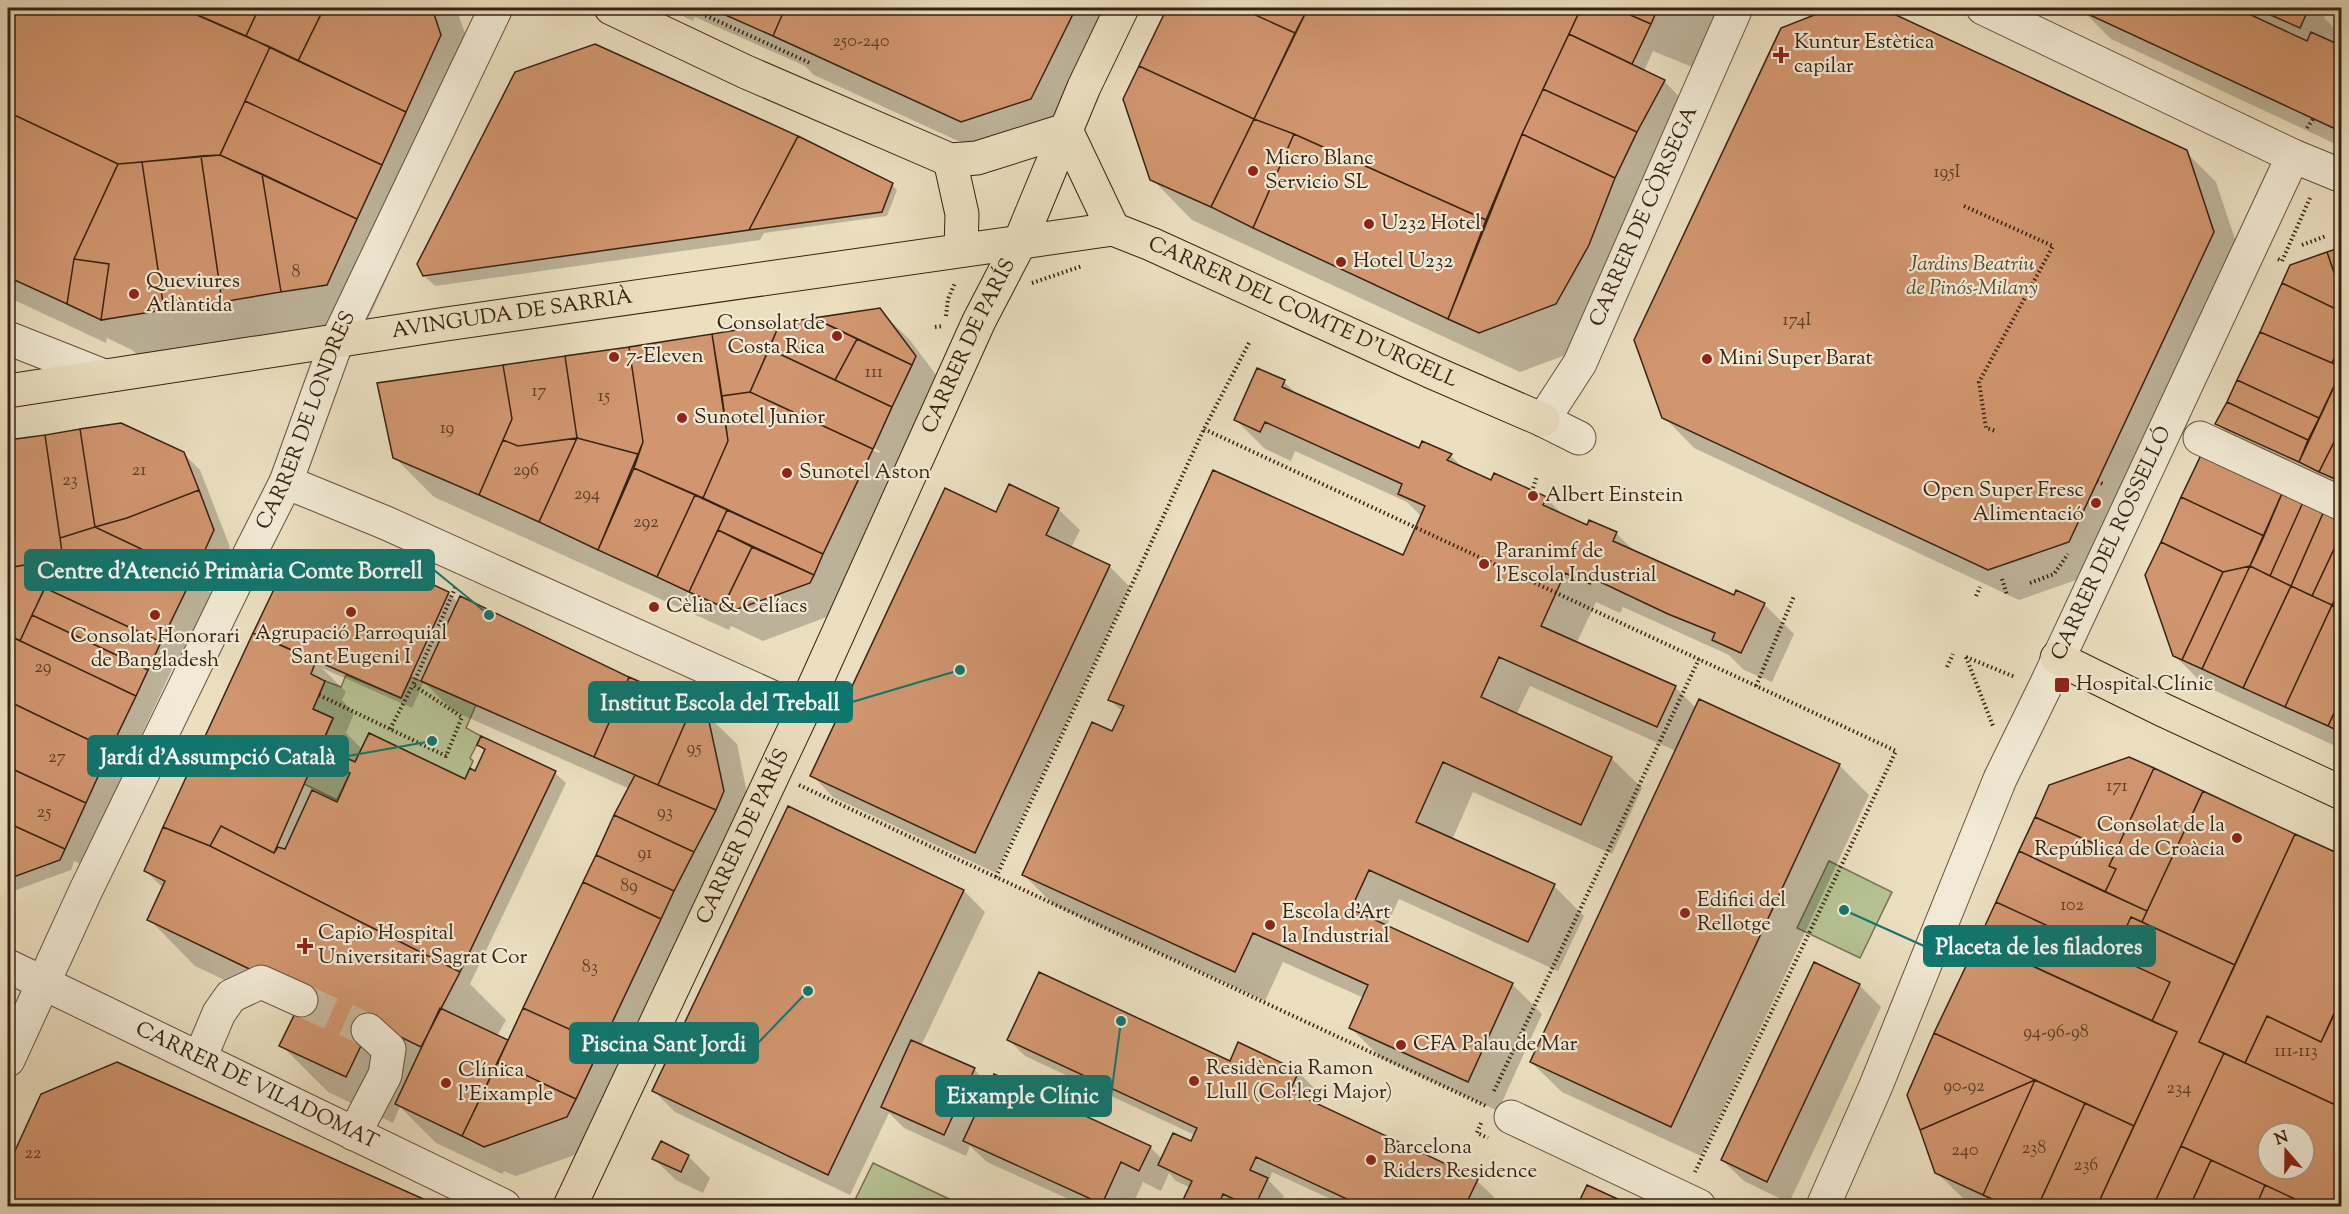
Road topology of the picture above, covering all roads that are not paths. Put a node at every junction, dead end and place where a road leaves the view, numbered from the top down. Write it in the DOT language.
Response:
graph roads {
  1 [pos="496,8"];
  2 [pos="612,8"];
  3 [pos="1122,8"];
  4 [pos="1736,8"];
  5 [pos="1983,8"];
  6 [pos="1066,130"];
  7 [pos="2293,157"];
  8 [pos="950,160"];
  9 [pos="2342,176"];
  10 [pos="1113,229"];
  11 [pos="1019,244"];
  12 [pos="961,250"];
  13 [pos="8,338"];
  14 [pos="337,341"];
  15 [pos="104,376"];
  16 [pos="8,391"];
  17 [pos="1543,420"];
  18 [pos="1579,438"];
  19 [pos="2200,438"];
  20 [pos="286,482"];
  21 [pos="2342,504"];
  22 [pos="2057,658"];
  23 [pos="803,711"];
  24 [pos="2342,793"];
  25 [pos="8,966"];
  26 [pos="43,981"];
  27 [pos="301,1000"];
  28 [pos="368,1030"];
  29 [pos="200,1058"];
  30 [pos="8,1060"];
  31 [pos="1887,1096"];
  32 [pos="1497,1115"];
  33 [pos="354,1134"];
  34 [pos="1690,1203"];
  35 [pos="1841,1205"];
  36 [pos="504,1206"];
  37 [pos="570,1206"];
  1 -- 14 [label="street, CARRER DE LONDRES"];
  2 -- 8 [label="main road"];
  3 -- 6 [label="main road, CARRER DE PARÍS"];
  4 -- 17 [label="street, CARRER DE CÒRSEGA"];
  5 -- 7 [label="street"];
  6 -- 8 [label="main road"];
  6 -- 10 [label="main road"];
  6 -- 11 [label="main road, CARRER DE PARÍS"];
  7 -- 9 [label="street"];
  7 -- 22 [label="street, CARRER DEL ROSSELLÓ"];
  8 -- 12 [label="main road"];
  10 -- 11 [label="main road"];
  10 -- 17 [label="main road, CARRER DEL COMTE D'URGELL"];
  11 -- 12 [label="main road, AVINGUDA DE SARRIÀ"];
  11 -- 23 [label="main road, CARRER DE PARÍS"];
  12 -- 14 [label="main road, AVINGUDA DE SARRIÀ"];
  13 -- 15 [label="street"];
  14 -- 15 [label="main road, AVINGUDA DE SARRIÀ"];
  14 -- 20 [label="street, CARRER DE LONDRES"];
  15 -- 16 [label="main road, AVINGUDA DE SARRIÀ"];
  17 -- 18 [label="street, CARRER DEL COMTE D'URGELL"];
  19 -- 21 [label="street"];
  20 -- 23 [label="street"];
  20 -- 26 [label="street, CARRER DE LONDRES"];
  22 -- 24 [label="main road"];
  22 -- 35 [label="street, CARRER DEL ROSSELLÓ"];
  23 -- 37 [label="main road, CARRER DE PARÍS"];
  25 -- 26 [label="street, CARRER DE VILADOMAT"];
  26 -- 29 [label="street, CARRER DE VILADOMAT"];
  26 -- 30 [label="street, CARRER DE LONDRES"];
  27 -- 29 [label="street"];
  28 -- 33 [label="street"];
  29 -- 33 [label="street, CARRER DE VILADOMAT"];
  31 -- 35 [label="street"];
  32 -- 34 [label="street"];
  33 -- 36 [label="street, CARRER DE VILADOMAT"];
}
